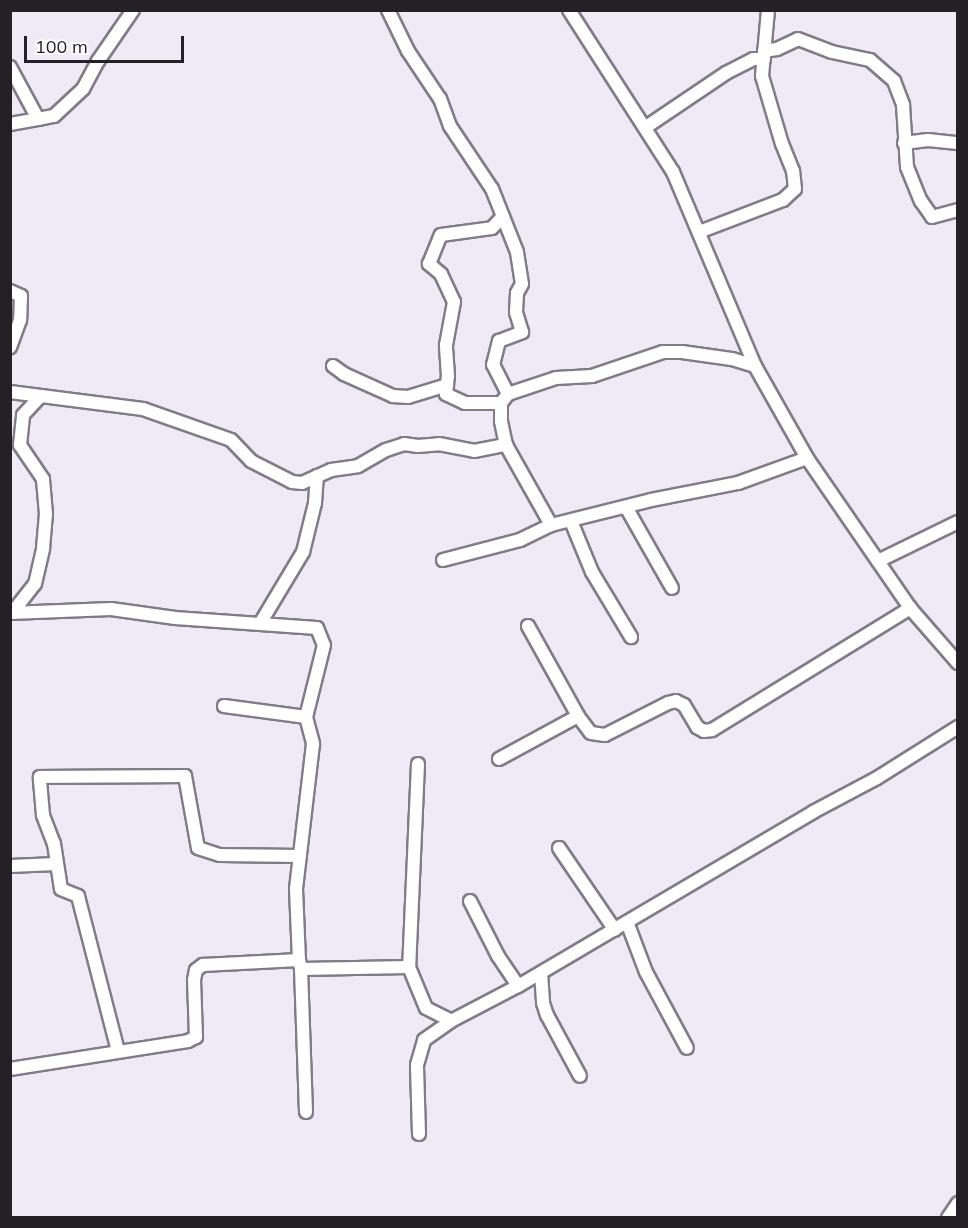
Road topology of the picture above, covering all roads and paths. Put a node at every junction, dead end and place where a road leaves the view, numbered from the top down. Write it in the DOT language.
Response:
graph roads {
  1 [pos="133,10"];
  2 [pos="388,10"];
  3 [pos="569,10"];
  4 [pos="768,10"];
  5 [pos="764,55"];
  6 [pos="10,67"];
  7 [pos="38,119"];
  8 [pos="10,124"];
  9 [pos="646,127"];
  10 [pos="957,142"];
  11 [pos="904,143"];
  12 [pos="957,210"];
  13 [pos="503,216"];
  14 [pos="699,232"];
  15 [pos="10,291"];
  16 [pos="10,347"];
  17 [pos="333,366"];
  18 [pos="755,366"];
  19 [pos="447,385"];
  20 [pos="10,392"];
  21 [pos="41,396"];
  22 [pos="504,398"];
  23 [pos="17,414"];
  24 [pos="506,446"];
  25 [pos="807,458"];
  26 [pos="317,476"];
  27 [pos="626,507"];
  28 [pos="570,521"];
  29 [pos="957,522"];
  30 [pos="551,525"];
  31 [pos="443,560"];
  32 [pos="878,561"];
  33 [pos="672,588"];
  34 [pos="910,608"];
  35 [pos="11,613"];
  36 [pos="261,622"];
  37 [pos="528,626"];
  38 [pos="631,637"];
  39 [pos="957,663"];
  40 [pos="224,706"];
  41 [pos="578,716"];
  42 [pos="306,717"];
  43 [pos="957,727"];
  44 [pos="498,759"];
  45 [pos="417,764"];
  46 [pos="560,848"];
  47 [pos="300,856"];
  48 [pos="56,864"];
  49 [pos="10,866"];
  50 [pos="470,901"];
  51 [pos="627,922"];
  52 [pos="615,930"];
  53 [pos="300,964"];
  54 [pos="409,967"];
  55 [pos="541,973"];
  56 [pos="518,986"];
  57 [pos="451,1021"];
  58 [pos="687,1048"];
  59 [pos="118,1051"];
  60 [pos="10,1069"];
  61 [pos="580,1076"];
  62 [pos="306,1112"];
  63 [pos="419,1134"];
  64 [pos="957,1203"];
  65 [pos="948,1218"];
  1 -- 7 [label="street"];
  2 -- 13 [label="street"];
  3 -- 9 [label="street"];
  4 -- 5 [label="street"];
  5 -- 9 [label="street"];
  5 -- 11 [label="street"];
  5 -- 14 [label="street"];
  6 -- 7 [label="street"];
  7 -- 8 [label="street"];
  9 -- 14 [label="street"];
  10 -- 11 [label="street"];
  11 -- 12 [label="street"];
  13 -- 19 [label="street"];
  13 -- 22 [label="street"];
  14 -- 18 [label="street"];
  15 -- 16 [label="street"];
  17 -- 19 [label="street"];
  18 -- 22 [label="street"];
  18 -- 25 [label="street"];
  19 -- 22 [label="street"];
  20 -- 21 [label="street"];
  21 -- 23 [label="street"];
  21 -- 26 [label="street"];
  22 -- 24 [label="street"];
  23 -- 35 [label="street"];
  24 -- 26 [label="street"];
  24 -- 30 [label="street"];
  25 -- 27 [label="street"];
  25 -- 32 [label="street"];
  26 -- 36 [label="street"];
  27 -- 28 [label="street"];
  27 -- 33 [label="street"];
  28 -- 30 [label="street"];
  28 -- 38 [label="street"];
  29 -- 32 [label="street"];
  30 -- 31 [label="street"];
  32 -- 34 [label="street"];
  34 -- 39 [label="street"];
  34 -- 41 [label="street"];
  35 -- 36 [label="street"];
  36 -- 42 [label="street"];
  37 -- 41 [label="street"];
  40 -- 42 [label="street"];
  41 -- 44 [label="street"];
  42 -- 47 [label="street"];
  43 -- 51 [label="street"];
  45 -- 54 [label="street"];
  46 -- 52 [label="street"];
  47 -- 48 [label="street"];
  47 -- 53 [label="street"];
  48 -- 49 [label="street"];
  48 -- 59 [label="street"];
  50 -- 56 [label="street"];
  51 -- 52 [label="street"];
  51 -- 58 [label="street"];
  52 -- 55 [label="street"];
  53 -- 54 [label="street"];
  53 -- 59 [label="street"];
  53 -- 62 [label="street"];
  54 -- 57 [label="street"];
  55 -- 56 [label="street"];
  55 -- 61 [label="street"];
  56 -- 57 [label="street"];
  57 -- 63 [label="street"];
  59 -- 60 [label="street"];
  64 -- 65 [label="street"];
}
